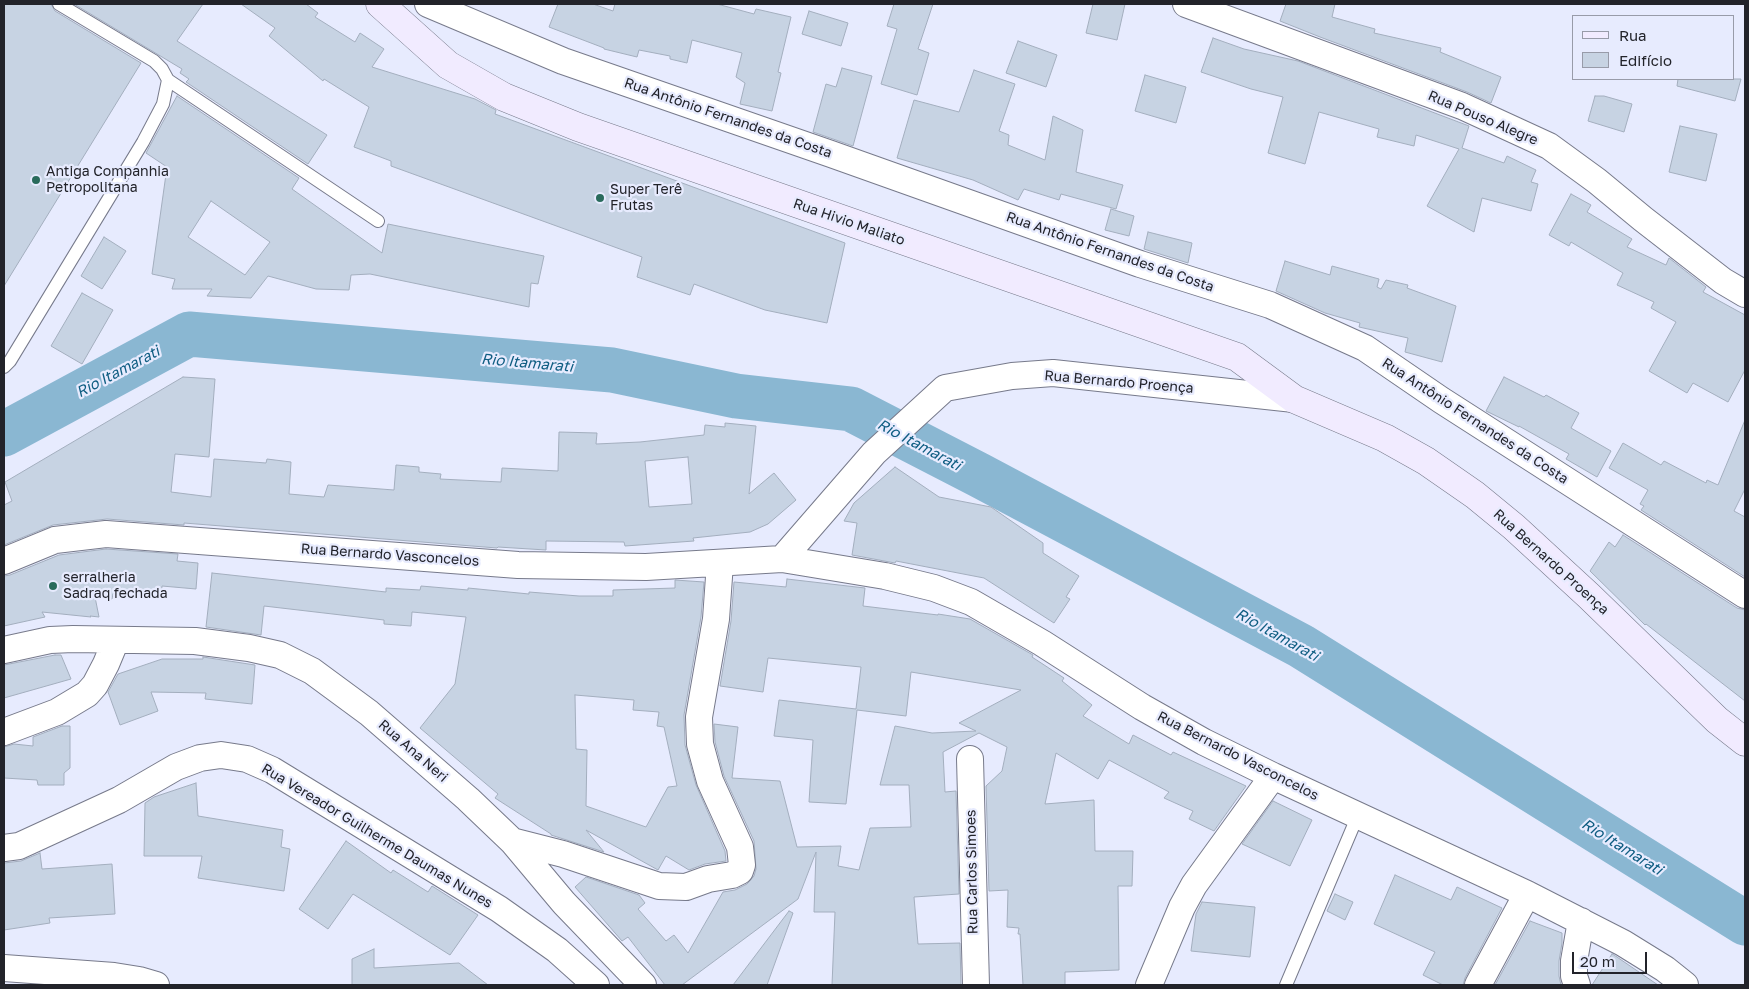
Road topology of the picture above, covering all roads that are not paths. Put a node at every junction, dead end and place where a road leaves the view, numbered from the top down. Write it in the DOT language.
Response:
graph roads {
  1 [pos="59,4"];
  2 [pos="380,4"];
  3 [pos="428,4"];
  4 [pos="1186,4"];
  5 [pos="168,80"];
  6 [pos="378,222"];
  7 [pos="1745,294"];
  8 [pos="4,367"];
  9 [pos="1294,399"];
  10 [pos="1333,415"];
  11 [pos="782,559"];
  12 [pos="4,561"];
  13 [pos="720,563"];
  14 [pos="1745,595"];
  15 [pos="116,640"];
  16 [pos="4,650"];
  17 [pos="4,732"];
  18 [pos="1745,742"];
  19 [pos="970,759"];
  20 [pos="1272,776"];
  21 [pos="1358,816"];
  22 [pos="512,841"];
  23 [pos="4,848"];
  24 [pos="1527,894"];
  25 [pos="1581,922"];
  26 [pos="4,968"];
  27 [pos="156,985"];
  28 [pos="596,985"];
  29 [pos="643,985"];
  30 [pos="976,985"];
  31 [pos="1149,985"];
  32 [pos="1286,985"];
  33 [pos="1478,985"];
  34 [pos="1577,985"];
  35 [pos="1685,985"];
  1 -- 5 [label="lane"];
  2 -- 9 [label="street, Rua Hivio Maliato"];
  3 -- 14 [label="street, Rua Antônio Fernandes da Costa"];
  4 -- 7 [label="street, Rua Pouso Alegre"];
  5 -- 6 [label="lane"];
  5 -- 8 [label="lane"];
  9 -- 10 [label="street, Rua Hivio Maliato"];
  9 -- 11 [label="street, Rua Bernardo Proença"];
  10 -- 18 [label="street, Rua Bernardo Proença"];
  11 -- 13 [label="street, Rua Bernardo Vasconcelos"];
  11 -- 20 [label="street, Rua Bernardo Vasconcelos"];
  12 -- 13 [label="street, Rua Bernardo Vasconcelos"];
  13 -- 22 [label="street"];
  15 -- 16 [label="street, Rua Ana Neri"];
  15 -- 17 [label="street"];
  15 -- 22 [label="street, Rua Ana Neri"];
  19 -- 30 [label="street, Rua Carlos Simoes"];
  20 -- 21 [label="street, Rua Bernardo Vasconcelos"];
  20 -- 31 [label="street"];
  21 -- 24 [label="street, Rua Bernardo Vasconcelos"];
  21 -- 32 [label="lane"];
  22 -- 29 [label="street, Rua Ana Neri"];
  23 -- 28 [label="street, Rua Vereador Guilherme Daumas Nunes"];
  24 -- 25 [label="street, Rua Bernardo Vasconcelos"];
  24 -- 33 [label="street"];
  25 -- 34 [label="street"];
  25 -- 35 [label="street, Rua Bernardo Vasconcelos"];
  26 -- 27 [label="street"];
}
